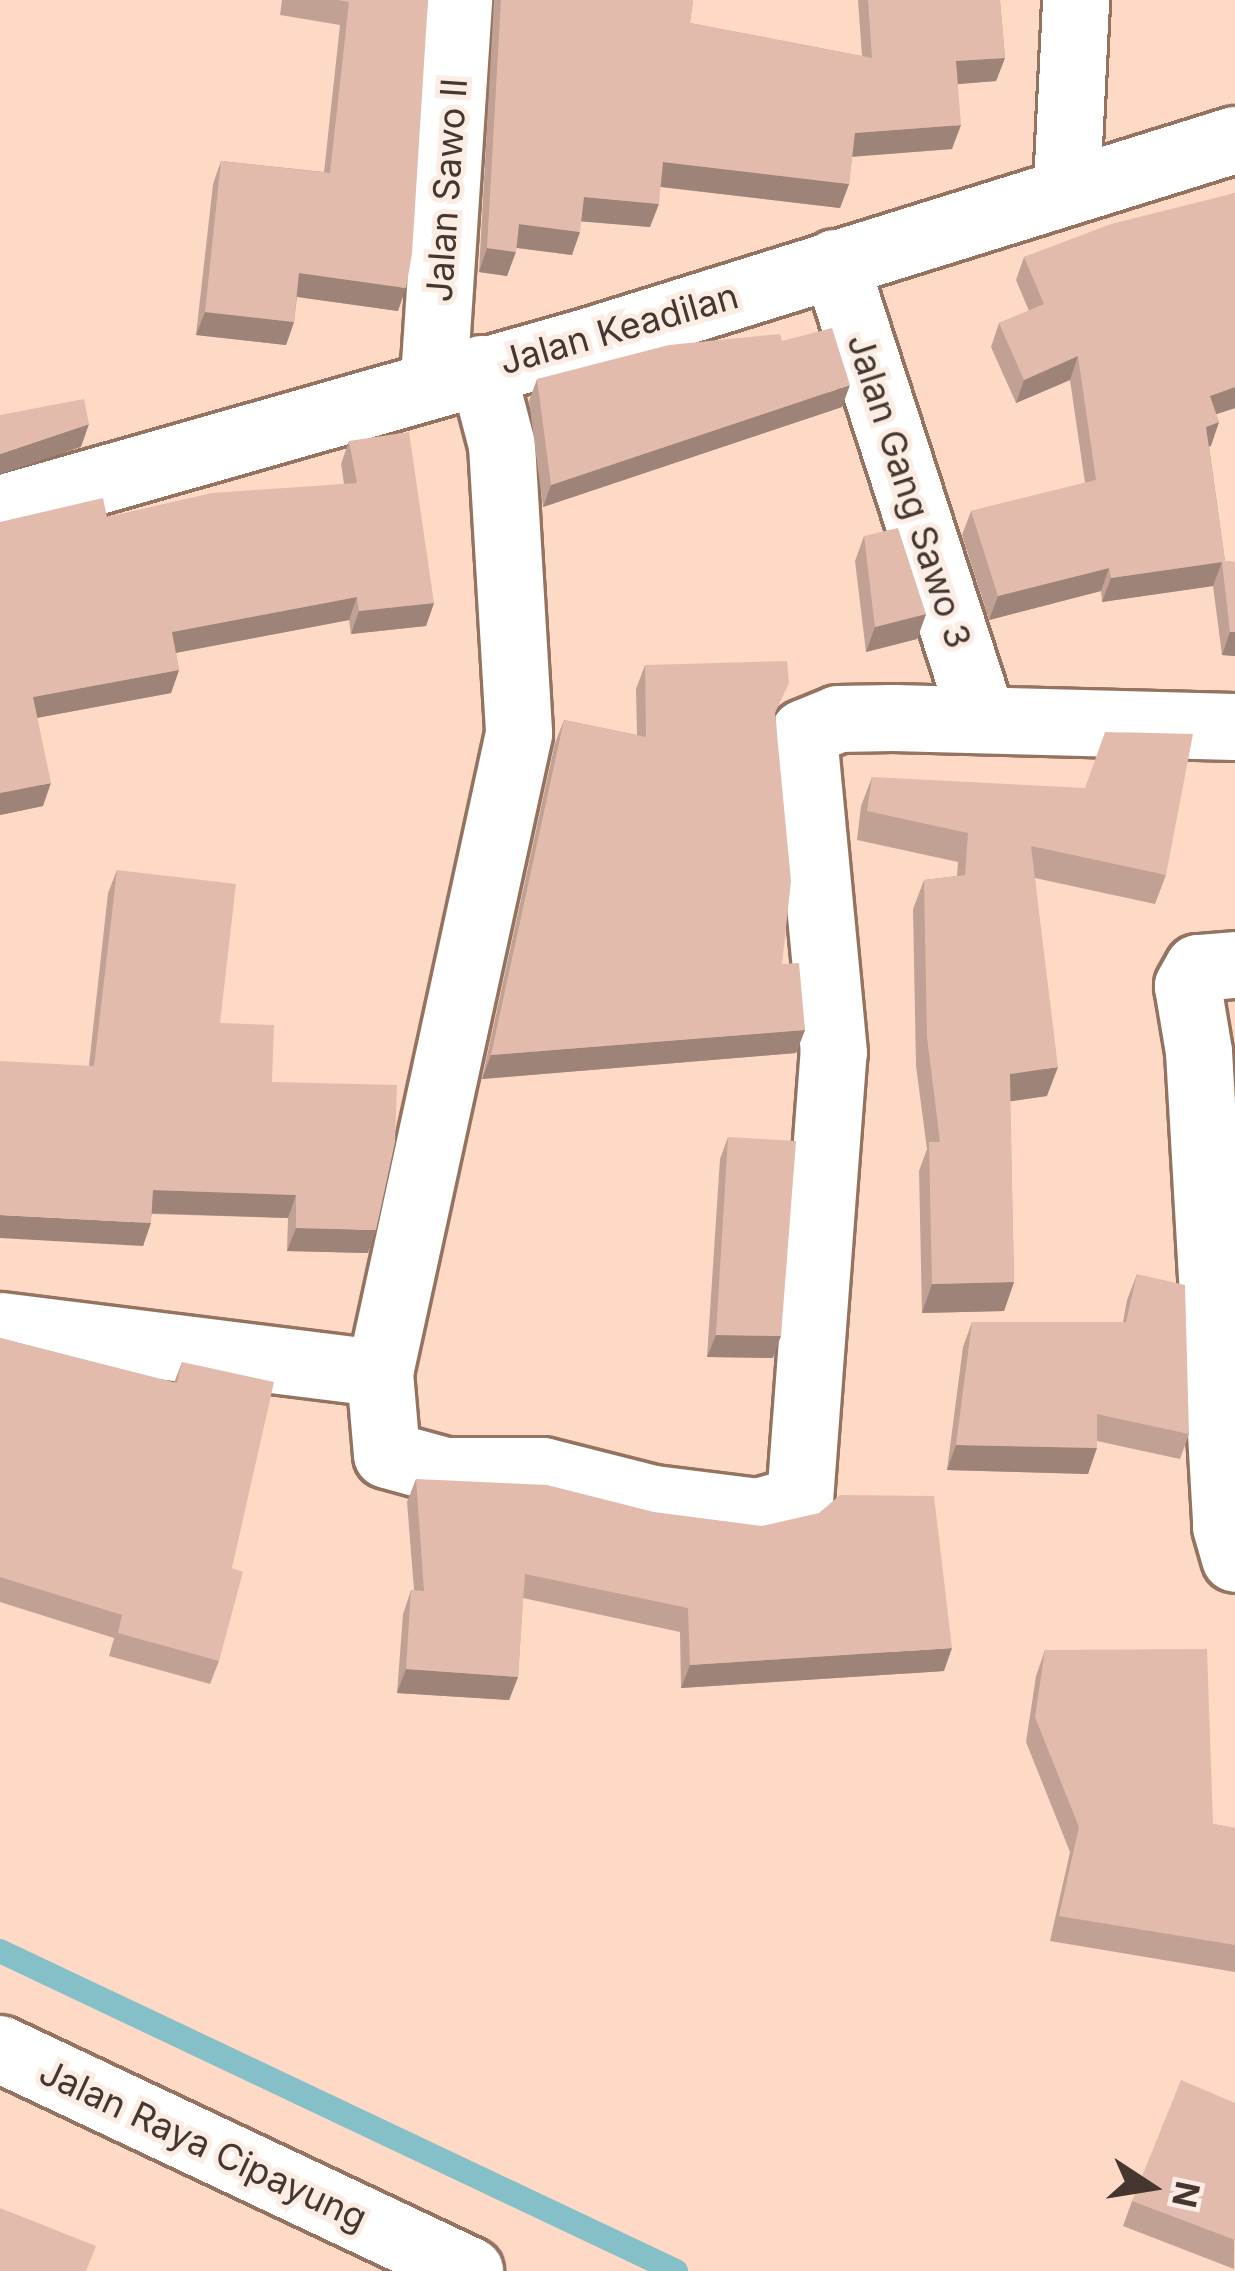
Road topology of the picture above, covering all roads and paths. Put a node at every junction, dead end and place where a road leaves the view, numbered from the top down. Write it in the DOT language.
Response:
graph roads {
  1 [pos="459,0"];
  2 [pos="1076,0"];
  3 [pos="1235,140"];
  4 [pos="1067,187"];
  5 [pos="835,263"];
  6 [pos="458,374"];
  7 [pos="0,509"];
  8 [pos="982,719"];
  9 [pos="1235,727"];
  10 [pos="1235,965"];
  11 [pos="0,1326"];
  12 [pos="380,1373"];
  13 [pos="1235,1559"];
  14 [pos="0,2049"];
  15 [pos="470,2271"];
  1 -- 6 [label="street, Jalan Sawo II"];
  2 -- 4 [label="street"];
  3 -- 4 [label="street, Jalan Keadilan"];
  4 -- 5 [label="street, Jalan Keadilan"];
  5 -- 6 [label="street, Jalan Keadilan"];
  5 -- 8 [label="street, Jalan Gang Sawo 3"];
  6 -- 7 [label="street, Jalan Keadilan"];
  6 -- 12 [label="street, Jalan Sawo II"];
  8 -- 9 [label="street"];
  8 -- 12 [label="street, Jalan Sawo II"];
  10 -- 13 [label="street"];
  11 -- 12 [label="street"];
  14 -- 15 [label="street, Jalan Raya Cipayung"];
}
